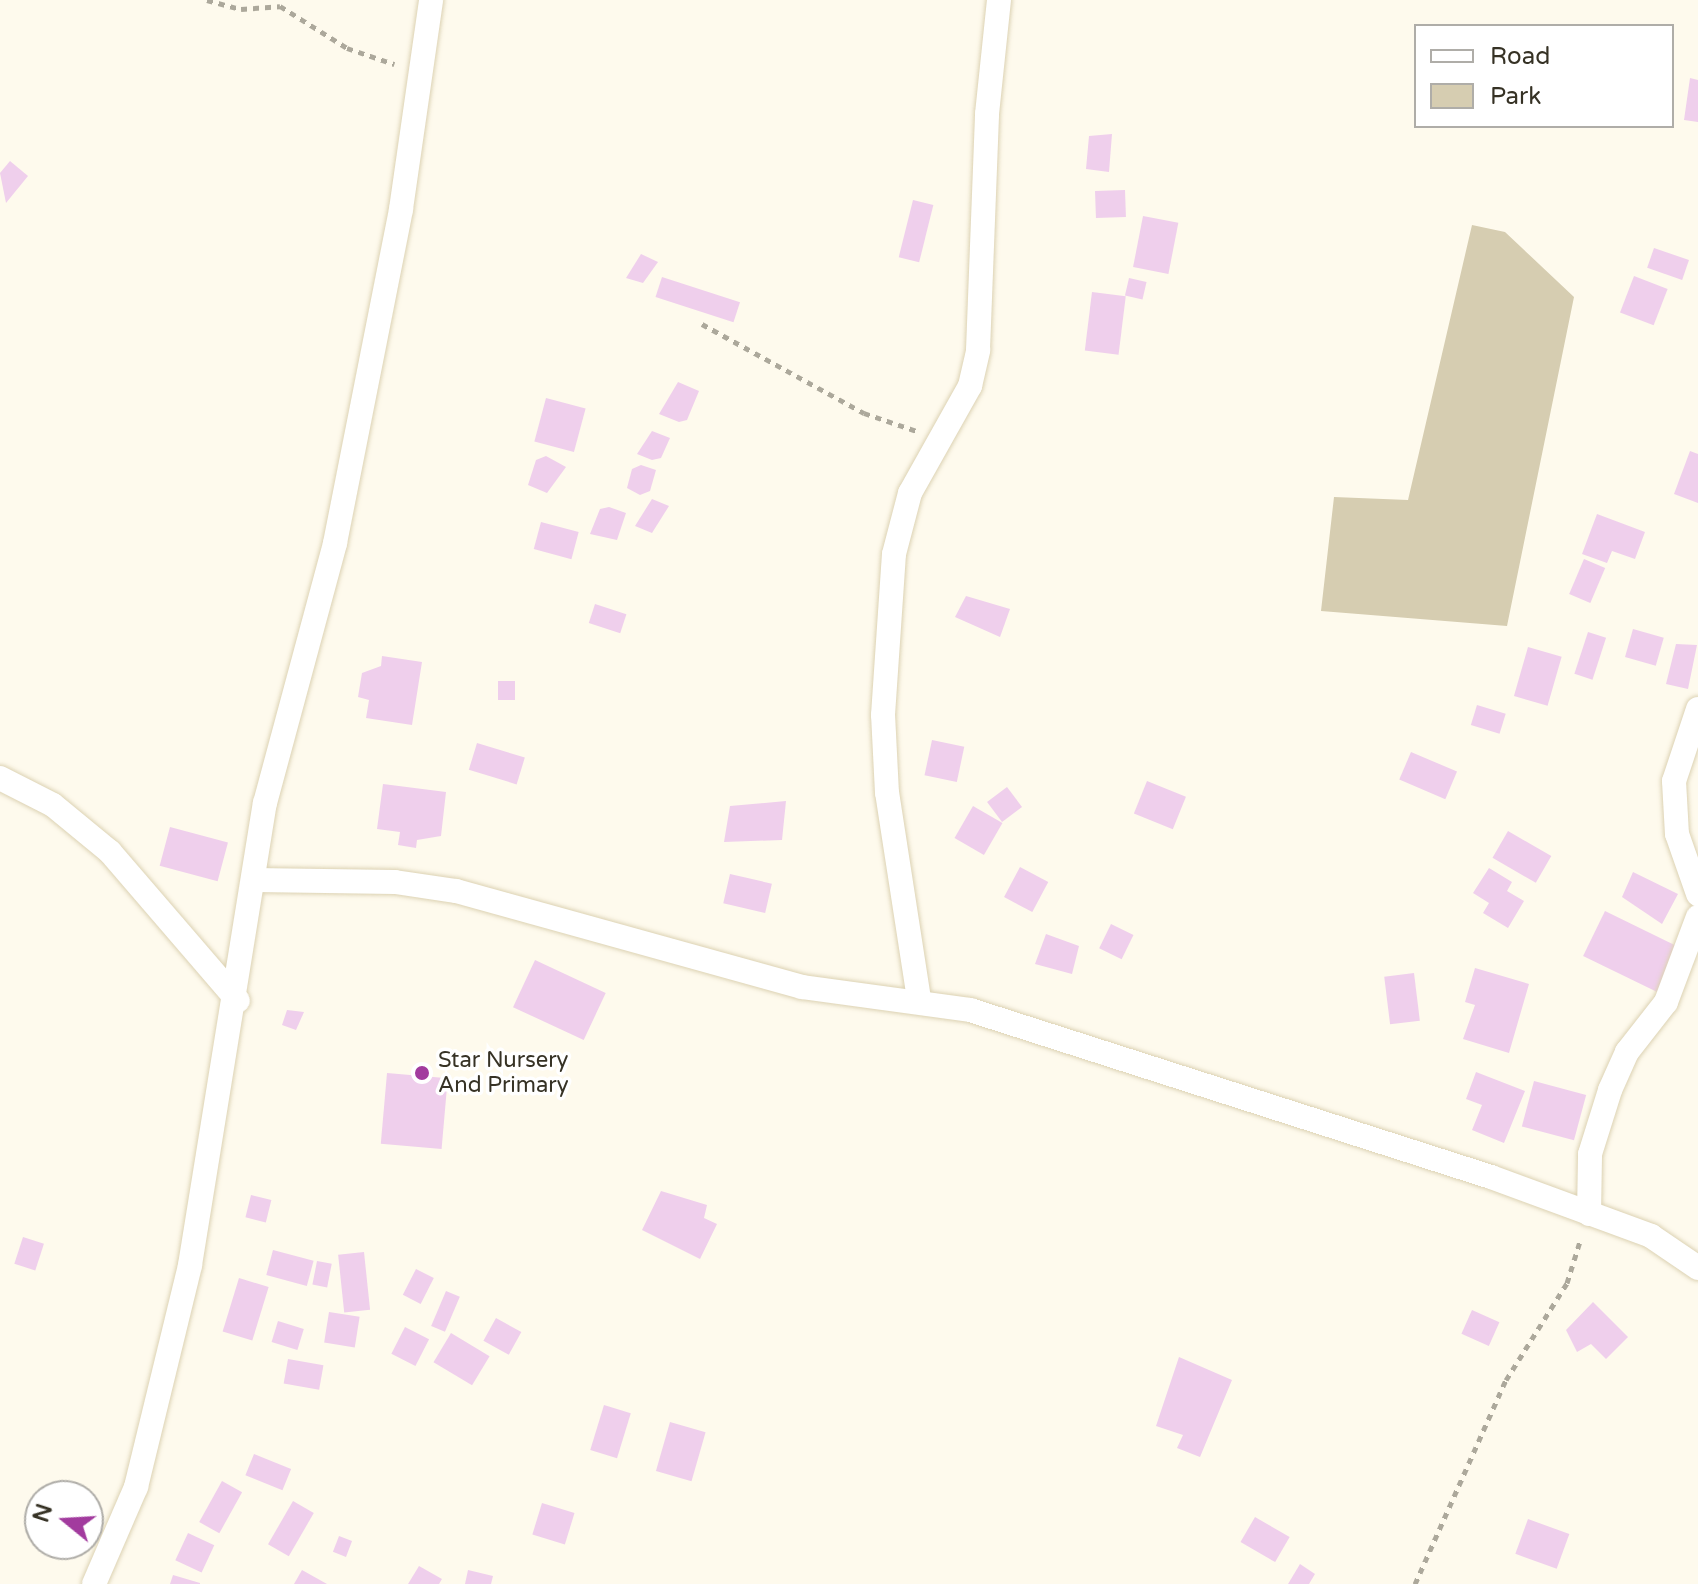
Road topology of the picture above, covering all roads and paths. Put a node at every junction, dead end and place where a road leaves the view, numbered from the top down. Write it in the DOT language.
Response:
graph roads {
  1 [pos="207,0"];
  2 [pos="431,0"];
  3 [pos="999,0"];
  4 [pos="418,69"];
  5 [pos="702,324"];
  6 [pos="940,439"];
  7 [pos="1698,709"];
  8 [pos="0,778"];
  9 [pos="254,880"];
  10 [pos="1698,894"];
  11 [pos="1698,917"];
  12 [pos="919,999"];
  13 [pos="238,1001"];
  14 [pos="1589,1214"];
  15 [pos="1698,1268"];
  16 [pos="94,1584"];
  17 [pos="1415,1584"];
  1 -- 4 [label="path"];
  2 -- 4 [label="street"];
  3 -- 6 [label="street"];
  4 -- 9 [label="street"];
  5 -- 6 [label="path"];
  6 -- 12 [label="street"];
  7 -- 10 [label="street"];
  8 -- 13 [label="street"];
  9 -- 12 [label="street"];
  9 -- 13 [label="street"];
  11 -- 14 [label="street"];
  12 -- 14 [label="street"];
  13 -- 16 [label="street"];
  14 -- 15 [label="street"];
  14 -- 17 [label="path"];
}
